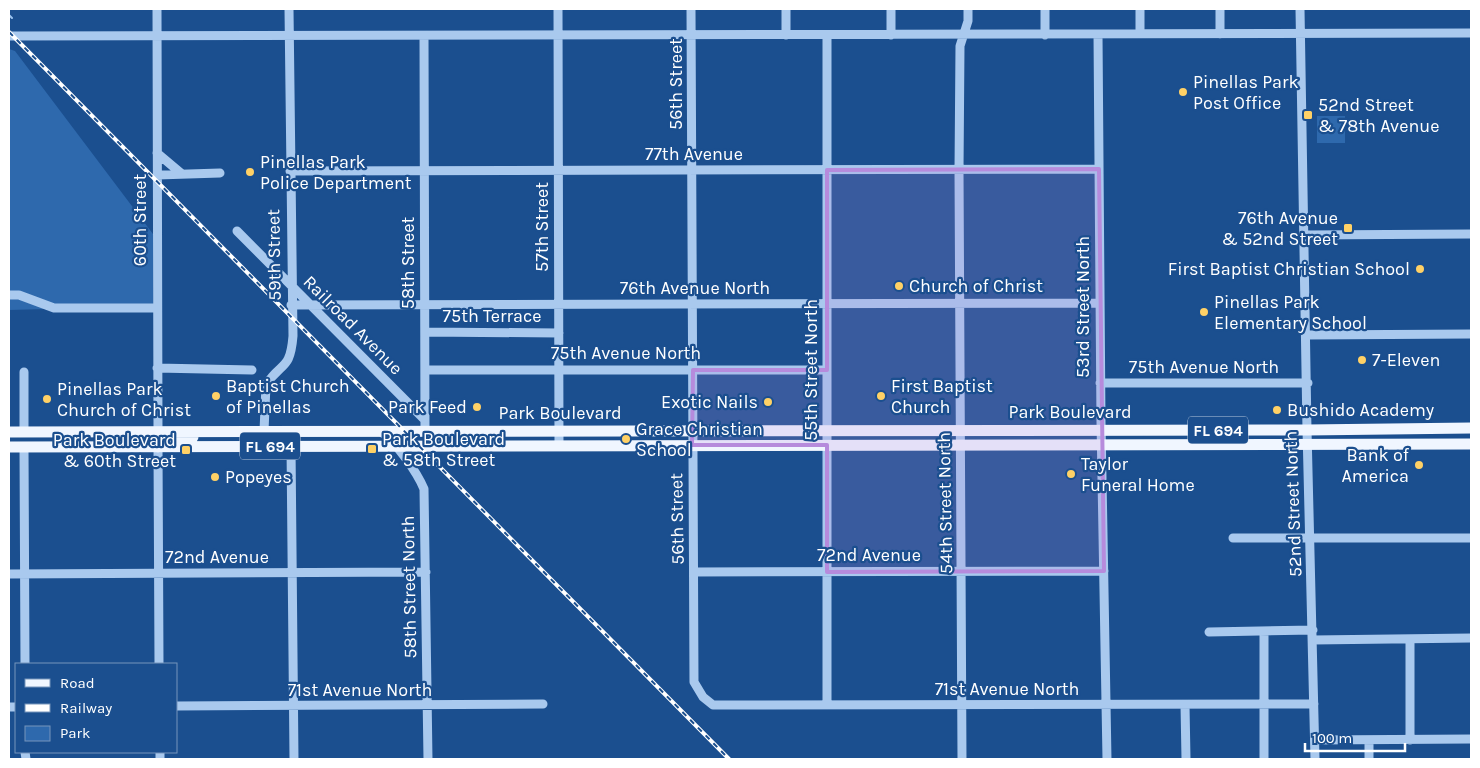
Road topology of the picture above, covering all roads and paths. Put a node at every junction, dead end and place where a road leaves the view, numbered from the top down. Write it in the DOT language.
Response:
graph roads {
  1 [pos="157,9"];
  2 [pos="289,9"];
  3 [pos="558,9"];
  4 [pos="691,9"];
  5 [pos="786,9"];
  6 [pos="891,9"];
  7 [pos="968,9"];
  8 [pos="1045,9"];
  9 [pos="1140,9"];
  10 [pos="1220,9"];
  11 [pos="1300,9"];
  12 [pos="1045,34"];
  13 [pos="1098,34"];
  14 [pos="1140,34"];
  15 [pos="1220,34"];
  16 [pos="1301,34"];
  17 [pos="1471,34"];
  18 [pos="692,35"];
  19 [pos="786,35"];
  20 [pos="827,35"];
  21 [pos="891,35"];
  22 [pos="965,35"];
  23 [pos="9,36"];
  24 [pos="156,36"];
  25 [pos="289,36"];
  26 [pos="424,36"];
  27 [pos="558,36"];
  28 [pos="157,153"];
  29 [pos="693,170"];
  30 [pos="827,170"];
  31 [pos="959,170"];
  32 [pos="1099,170"];
  33 [pos="290,171"];
  34 [pos="424,171"];
  35 [pos="558,171"];
  36 [pos="220,173"];
  37 [pos="182,174"];
  38 [pos="157,175"];
  39 [pos="237,232"];
  40 [pos="1305,234"];
  41 [pos="1471,234"];
  42 [pos="290,286"];
  43 [pos="9,295"];
  44 [pos="961,303"];
  45 [pos="1100,303"];
  46 [pos="558,304"];
  47 [pos="694,304"];
  48 [pos="827,304"];
  49 [pos="291,305"];
  50 [pos="309,305"];
  51 [pos="425,305"];
  52 [pos="156,308"];
  53 [pos="425,332"];
  54 [pos="559,333"];
  55 [pos="1471,334"];
  56 [pos="1307,335"];
  57 [pos="156,368"];
  58 [pos="252,370"];
  59 [pos="425,370"];
  60 [pos="559,370"];
  61 [pos="693,370"];
  62 [pos="827,370"];
  63 [pos="24,372"];
  64 [pos="1100,383"];
  65 [pos="1308,383"];
  66 [pos="425,426"];
  67 [pos="1471,428"];
  68 [pos="1101,429"];
  69 [pos="559,430"];
  70 [pos="692,430"];
  71 [pos="827,430"];
  72 [pos="960,430"];
  73 [pos="1307,430"];
  74 [pos="158,431"];
  75 [pos="199,431"];
  76 [pos="264,431"];
  77 [pos="340,431"];
  78 [pos="380,431"];
  79 [pos="9,432"];
  80 [pos="24,432"];
  81 [pos="68,432"];
  82 [pos="1471,437"];
  83 [pos="9,439"];
  84 [pos="1101,444"];
  85 [pos="1307,444"];
  86 [pos="1441,444"];
  87 [pos="1471,444"];
  88 [pos="692,445"];
  89 [pos="827,445"];
  90 [pos="960,445"];
  91 [pos="296,446"];
  92 [pos="397,446"];
  93 [pos="449,446"];
  94 [pos="559,446"];
  95 [pos="24,447"];
  96 [pos="111,447"];
  97 [pos="158,447"];
  98 [pos="229,447"];
  99 [pos="9,448"];
  100 [pos="1311,537"];
  101 [pos="1233,538"];
  102 [pos="1471,538"];
  103 [pos="963,571"];
  104 [pos="1104,571"];
  105 [pos="426,572"];
  106 [pos="694,572"];
  107 [pos="827,572"];
  108 [pos="159,573"];
  109 [pos="292,573"];
  110 [pos="9,574"];
  111 [pos="25,574"];
  112 [pos="1313,630"];
  113 [pos="1264,631"];
  114 [pos="1208,632"];
  115 [pos="1471,638"];
  116 [pos="1410,639"];
  117 [pos="1313,640"];
  118 [pos="25,663"];
  119 [pos="159,663"];
  120 [pos="703,697"];
  121 [pos="543,704"];
  122 [pos="827,704"];
  123 [pos="1263,704"];
  124 [pos="1314,704"];
  125 [pos="962,705"];
  126 [pos="1106,705"];
  127 [pos="1185,705"];
  128 [pos="178,706"];
  129 [pos="294,706"];
  130 [pos="427,706"];
  131 [pos="1471,739"];
  132 [pos="1315,740"];
  133 [pos="1369,740"];
  134 [pos="1410,740"];
  135 [pos="294,759"];
  136 [pos="428,759"];
  137 [pos="962,759"];
  138 [pos="1107,759"];
  139 [pos="1186,759"];
  140 [pos="1264,759"];
  141 [pos="1315,759"];
  142 [pos="1369,759"];
  1 -- 24 [label="street, 60th Street"];
  2 -- 25 [label="street, 59th Street"];
  3 -- 27 [label="street, 57th Street"];
  4 -- 18 [label="street, 56th Street"];
  5 -- 19 [label="street"];
  6 -- 21 [label="street"];
  7 -- 22 [label="street, 54th Street North"];
  8 -- 12 [label="street"];
  9 -- 14 [label="street"];
  10 -- 15 [label="street"];
  11 -- 16 [label="street, 52nd Street North"];
  12 -- 13 [label="street"];
  12 -- 22 [label="street"];
  13 -- 14 [label="street"];
  13 -- 32 [label="street, 53rd Street North"];
  14 -- 15 [label="street"];
  15 -- 16 [label="street"];
  16 -- 17 [label="street"];
  16 -- 40 [label="street, 52nd Street North"];
  18 -- 19 [label="street"];
  18 -- 27 [label="street"];
  18 -- 29 [label="street, 56th Street"];
  19 -- 20 [label="street"];
  20 -- 21 [label="street"];
  20 -- 30 [label="street, 55th Street North"];
  21 -- 22 [label="street"];
  22 -- 31 [label="street, 54th Street North"];
  23 -- 24 [label="street"];
  24 -- 25 [label="street"];
  24 -- 28 [label="street, 60th Street"];
  25 -- 26 [label="street"];
  25 -- 33 [label="street, 59th Street"];
  26 -- 27 [label="street"];
  26 -- 34 [label="street, 58th Street"];
  27 -- 35 [label="street, 57th Street"];
  28 -- 37 [label="street"];
  28 -- 38 [label="street, 60th Street"];
  29 -- 30 [label="street, 77th Avenue"];
  29 -- 35 [label="street, 77th Avenue"];
  29 -- 47 [label="street, 56th Street"];
  30 -- 31 [label="street, 77th Avenue"];
  30 -- 48 [label="street, 55th Street North"];
  31 -- 32 [label="street, 77th Avenue"];
  31 -- 44 [label="street, 54th Street North"];
  32 -- 45 [label="street, 53rd Street North"];
  33 -- 34 [label="street, 77th Avenue"];
  33 -- 42 [label="street, 59th Street"];
  34 -- 35 [label="street, 77th Avenue"];
  34 -- 51 [label="street, 58th Street"];
  35 -- 46 [label="street, 57th Street"];
  36 -- 37 [label="street"];
  37 -- 38 [label="street"];
  38 -- 52 [label="street, 60th Street"];
  39 -- 42 [label="street, Railroad Avenue"];
  40 -- 41 [label="street"];
  40 -- 56 [label="street, 52nd Street North"];
  42 -- 49 [label="street, 59th Street"];
  42 -- 50 [label="street, Railroad Avenue"];
  43 -- 52 [label="street"];
  44 -- 45 [label="street, 76th Avenue North"];
  44 -- 48 [label="street, 76th Avenue North"];
  44 -- 72 [label="street, 54th Street North"];
  45 -- 64 [label="street, 53rd Street North"];
  46 -- 47 [label="street, 76th Avenue North"];
  46 -- 51 [label="street, 76th Avenue North"];
  46 -- 54 [label="street, 57th Street"];
  47 -- 48 [label="street, 76th Avenue North"];
  47 -- 61 [label="street, 56th Street"];
  48 -- 62 [label="street, 55th Street North"];
  49 -- 50 [label="street, 76th Avenue North"];
  49 -- 76 [label="street, 59th Street"];
  50 -- 51 [label="street, 76th Avenue North"];
  50 -- 66 [label="street, Railroad Avenue"];
  51 -- 53 [label="street, 58th Street"];
  52 -- 57 [label="street, 60th Street"];
  53 -- 54 [label="street, 75th Terrace"];
  53 -- 59 [label="street, 58th Street"];
  54 -- 60 [label="street, 57th Street"];
  55 -- 56 [label="street"];
  56 -- 65 [label="street, 52nd Street North"];
  57 -- 58 [label="street"];
  57 -- 74 [label="street, 60th Street"];
  59 -- 60 [label="street, 75th Avenue North"];
  59 -- 66 [label="street, 58th Street"];
  60 -- 61 [label="street, 75th Avenue North"];
  60 -- 69 [label="street, 57th Street"];
  61 -- 62 [label="street, 75th Avenue North"];
  61 -- 70 [label="street, 56th Street"];
  62 -- 71 [label="street, 55th Street North"];
  63 -- 80 [label="street"];
  64 -- 65 [label="street, 75th Avenue North"];
  64 -- 68 [label="street, 53rd Street North"];
  65 -- 73 [label="street, 52nd Street North"];
  66 -- 69 [label="main road, Park Boulevard / FL 694"];
  66 -- 78 [label="main road, Park Boulevard / FL 694"];
  66 -- 93 [label="street"];
  67 -- 73 [label="main road, Park Boulevard / FL 694"];
  68 -- 72 [label="main road, Park Boulevard / FL 694"];
  68 -- 73 [label="main road, Park Boulevard / FL 694"];
  68 -- 84 [label="street, 53rd Street North"];
  69 -- 70 [label="main road, Park Boulevard / FL 694"];
  69 -- 94 [label="street, 57th Street"];
  70 -- 71 [label="main road, Park Boulevard / FL 694"];
  70 -- 88 [label="street, 56th Street"];
  71 -- 72 [label="main road, Park Boulevard / FL 694"];
  71 -- 89 [label="street, 55th Street North"];
  72 -- 90 [label="street, 54th Street North"];
  73 -- 85 [label="street, 52nd Street North"];
  74 -- 75 [label="main road, Park Boulevard / FL 694"];
  74 -- 81 [label="main road, Park Boulevard / FL 694"];
  74 -- 96 [label="main road"];
  75 -- 76 [label="main road, Park Boulevard / FL 694"];
  75 -- 97 [label="main road"];
  76 -- 77 [label="main road, Park Boulevard / FL 694"];
  76 -- 98 [label="main road"];
  77 -- 78 [label="main road, Park Boulevard / FL 694"];
  77 -- 91 [label="main road"];
  78 -- 92 [label="street, 58th Street North"];
  79 -- 80 [label="main road, Park Boulevard / FL 694"];
  80 -- 81 [label="main road, Park Boulevard / FL 694"];
  80 -- 83 [label="main road"];
  81 -- 95 [label="main road"];
  82 -- 86 [label="main road"];
  84 -- 85 [label="main road, Park Boulevard / FL 694"];
  84 -- 90 [label="main road, Park Boulevard / FL 694"];
  84 -- 104 [label="street, 53rd Street North"];
  85 -- 86 [label="main road, Park Boulevard / FL 694"];
  85 -- 100 [label="street, 52nd Street North"];
  86 -- 87 [label="main road, Park Boulevard / FL 694"];
  88 -- 89 [label="main road, Park Boulevard / FL 694"];
  88 -- 94 [label="main road, Park Boulevard / FL 694"];
  88 -- 106 [label="street, 56th Street"];
  89 -- 90 [label="main road, Park Boulevard / FL 694"];
  89 -- 107 [label="street, 55th Street North"];
  90 -- 103 [label="street, 54th Street North"];
  91 -- 92 [label="main road, Park Boulevard / FL 694"];
  91 -- 98 [label="main road, Park Boulevard / FL 694"];
  91 -- 109 [label="street"];
  92 -- 93 [label="main road, Park Boulevard / FL 694"];
  92 -- 105 [label="street, 58th Street North"];
  93 -- 94 [label="main road, Park Boulevard / FL 694"];
  95 -- 96 [label="main road, Park Boulevard / FL 694"];
  95 -- 99 [label="main road, Park Boulevard / FL 694"];
  95 -- 111 [label="street"];
  96 -- 97 [label="main road, Park Boulevard / FL 694"];
  97 -- 98 [label="main road, Park Boulevard / FL 694"];
  97 -- 108 [label="street"];
  100 -- 101 [label="street"];
  100 -- 102 [label="street"];
  100 -- 112 [label="street, 52nd Street North"];
  103 -- 104 [label="street, 72nd Avenue"];
  103 -- 107 [label="street, 72nd Avenue"];
  103 -- 125 [label="street, 54th Street North"];
  104 -- 126 [label="street, 53rd Street North"];
  105 -- 109 [label="street, 72nd Avenue"];
  105 -- 130 [label="street, 58th Street North"];
  106 -- 107 [label="street, 72nd Avenue"];
  106 -- 120 [label="street, 56th Street"];
  107 -- 122 [label="street, 55th Street North"];
  108 -- 109 [label="street, 72nd Avenue"];
  108 -- 111 [label="street, 72nd Avenue"];
  108 -- 119 [label="street"];
  109 -- 129 [label="street"];
  110 -- 111 [label="street, 72nd Avenue"];
  111 -- 118 [label="street"];
  112 -- 113 [label="street"];
  112 -- 117 [label="street, 52nd Street North"];
  113 -- 114 [label="street"];
  113 -- 123 [label="street"];
  115 -- 116 [label="street"];
  116 -- 117 [label="street"];
  116 -- 134 [label="street"];
  117 -- 124 [label="street, 52nd Street North"];
  120 -- 122 [label="street, 71st Avenue North"];
  121 -- 130 [label="street, 71st Avenue North"];
  122 -- 125 [label="street, 71st Avenue North"];
  123 -- 124 [label="street, 71st Avenue North"];
  123 -- 127 [label="street, 71st Avenue North"];
  123 -- 140 [label="street"];
  124 -- 132 [label="street, 52nd Street North"];
  125 -- 126 [label="street, 71st Avenue North"];
  125 -- 137 [label="street, 54th Street North"];
  126 -- 127 [label="street, 71st Avenue North"];
  126 -- 138 [label="street, 53rd Street North"];
  127 -- 139 [label="street"];
  128 -- 129 [label="street, 71st Avenue North"];
  129 -- 130 [label="street, 71st Avenue North"];
  129 -- 135 [label="street"];
  130 -- 136 [label="street, 58th Street North"];
  131 -- 134 [label="street"];
  132 -- 133 [label="street"];
  132 -- 141 [label="street, 52nd Street North"];
  133 -- 134 [label="street"];
  133 -- 142 [label="street"];
}
